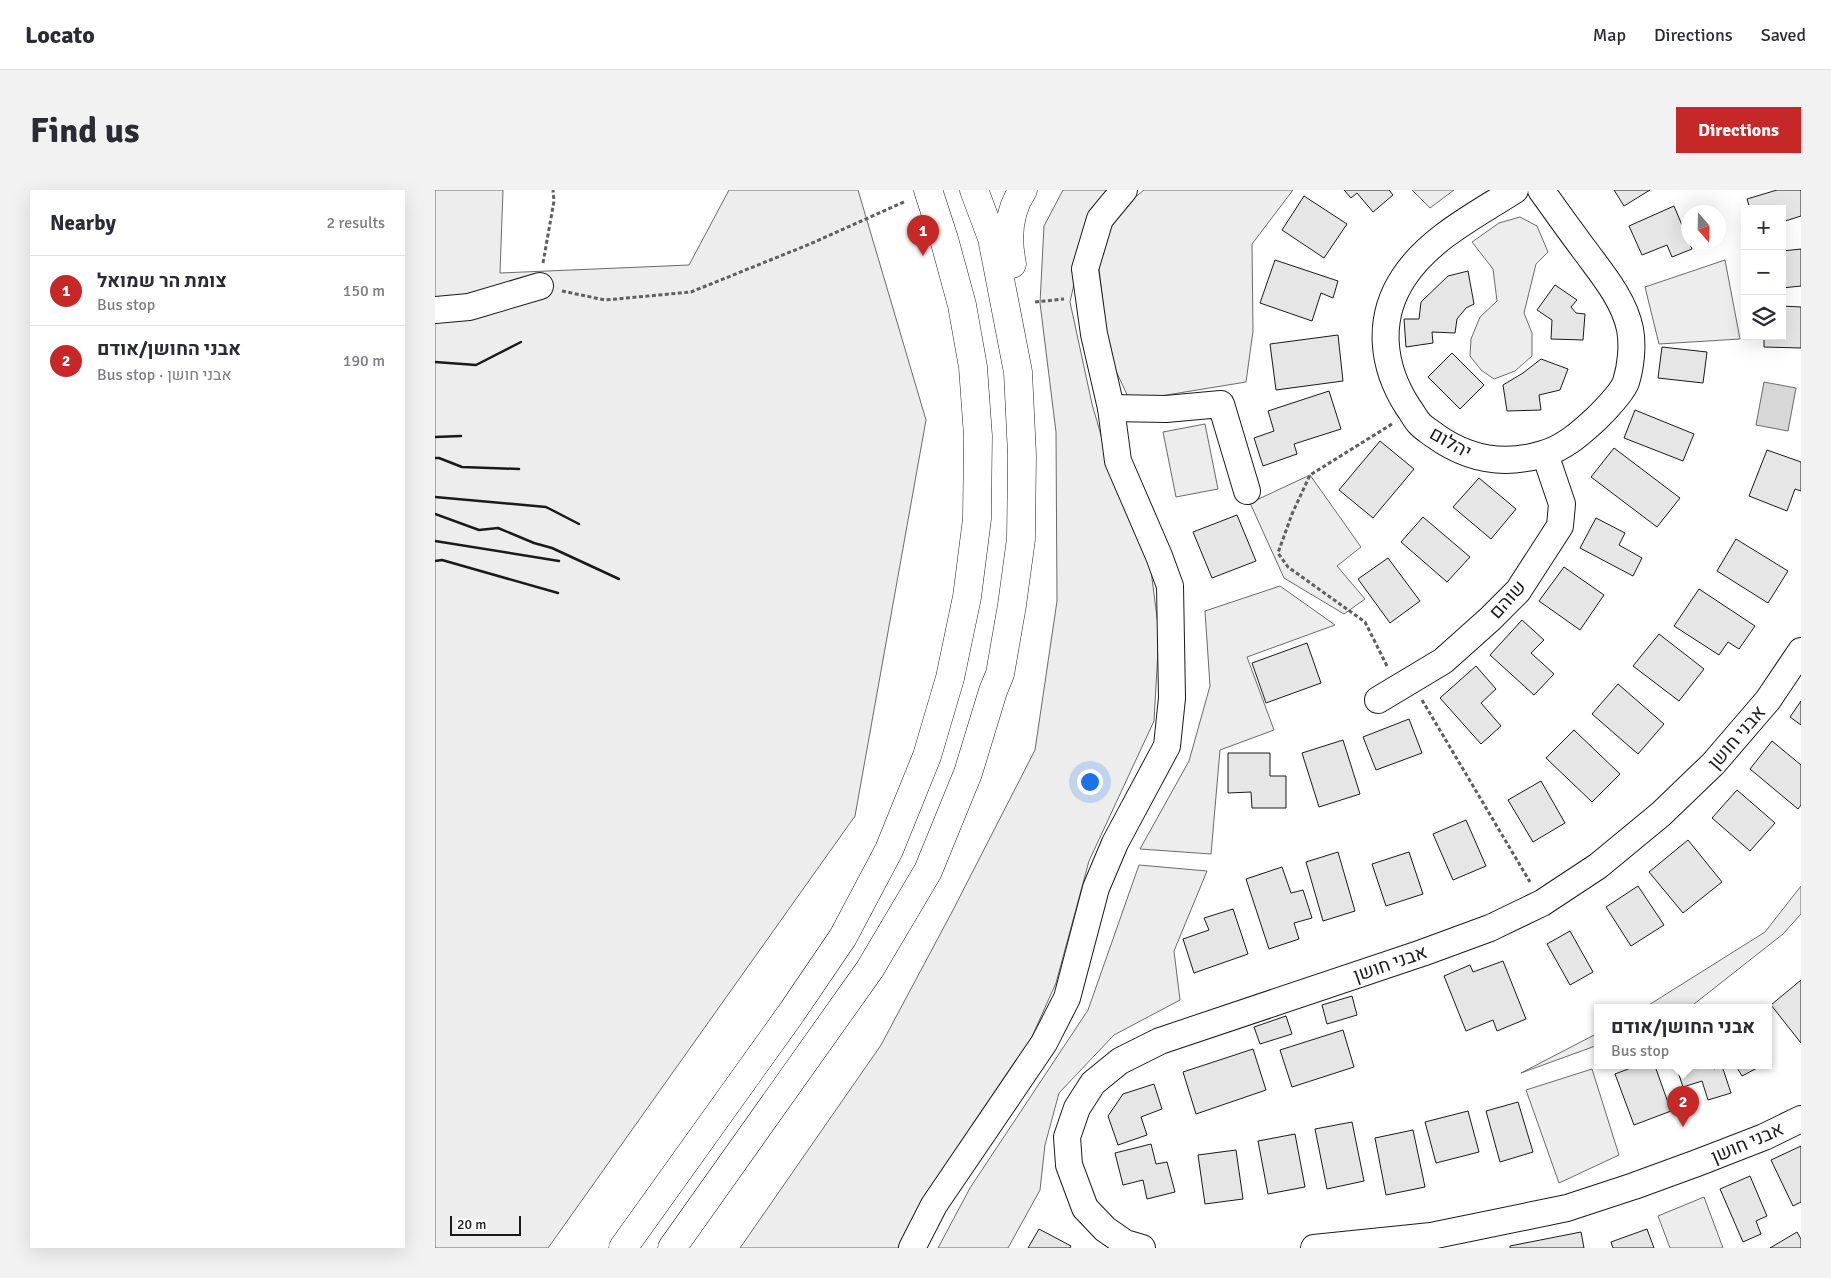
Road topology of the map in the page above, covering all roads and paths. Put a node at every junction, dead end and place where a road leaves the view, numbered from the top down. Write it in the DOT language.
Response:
graph roads {
  1 [pos="553,190"];
  2 [pos="974,190"];
  3 [pos="1023,190"];
  4 [pos="1124,190"];
  5 [pos="1515,190"];
  6 [pos="1541,190"];
  7 [pos="917,195"];
  8 [pos="540,286"];
  9 [pos="435,310"];
  10 [pos="1111,408"];
  11 [pos="1411,412"];
  12 [pos="1545,454"];
  13 [pos="1247,491"];
  14 [pos="1801,651"];
  15 [pos="1000,674"];
  16 [pos="1395,689"];
  17 [pos="1543,903"];
  18 [pos="1801,1118"];
  19 [pos="1382,1245"];
  20 [pos="623,1248"];
  21 [pos="672,1248"];
  22 [pos="912,1248"];
  23 [pos="1142,1248"];
  24 [pos="1314,1248"];
  1 -- 8 [label="path"];
  2 -- 15 [label="main road"];
  3 -- 15 [label="main road"];
  4 -- 10 [label="street"];
  5 -- 11 [label="street, יהלום"];
  6 -- 12 [label="street, יהלום"];
  7 -- 8 [label="path"];
  7 -- 20 [label="main road"];
  8 -- 9 [label="street"];
  10 -- 13 [label="street"];
  10 -- 22 [label="street"];
  11 -- 12 [label="street, יהלום"];
  11 -- 16 [label="path"];
  12 -- 16 [label="street, שוהם"];
  14 -- 17 [label="street, אבני חושן"];
  15 -- 21 [label="main road"];
  16 -- 17 [label="path"];
  17 -- 23 [label="street, אבני חושן"];
  18 -- 19 [label="street, אבני חושן"];
  19 -- 24 [label="street, אבני חושן"];
}
